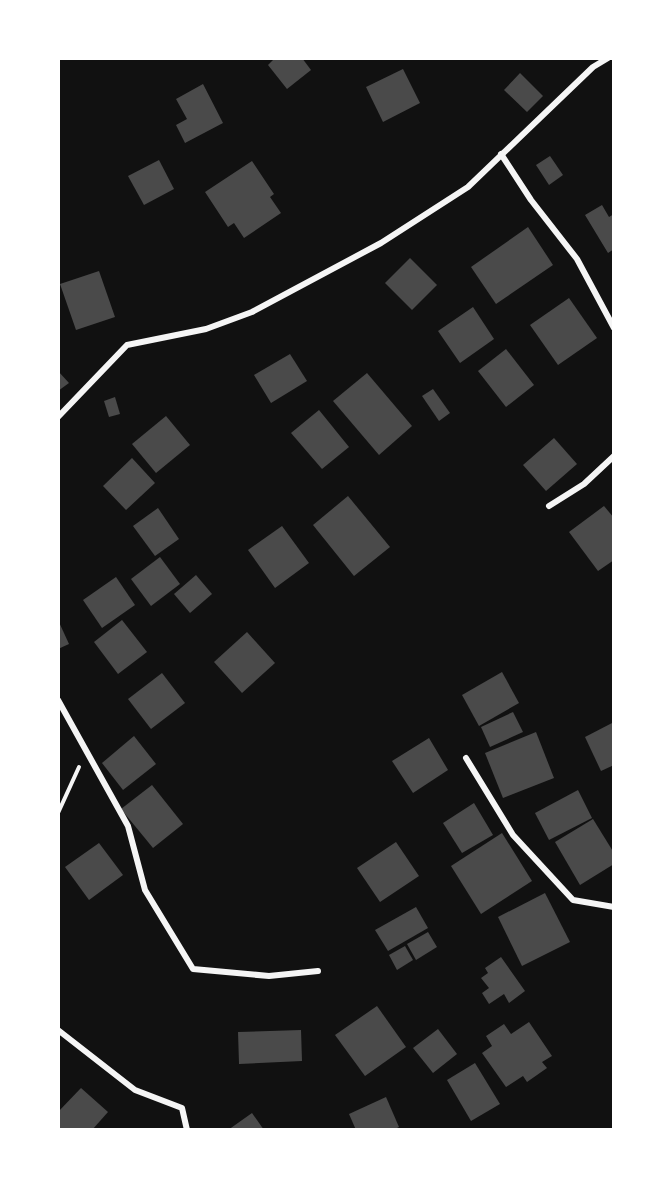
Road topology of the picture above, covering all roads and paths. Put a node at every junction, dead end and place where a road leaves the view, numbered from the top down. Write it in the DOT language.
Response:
graph roads {
  1 [pos="608,58"];
  2 [pos="501,154"];
  3 [pos="614,328"];
  4 [pos="58,417"];
  5 [pos="614,456"];
  6 [pos="549,506"];
  7 [pos="58,700"];
  8 [pos="86,750"];
  9 [pos="466,758"];
  10 [pos="58,813"];
  11 [pos="614,907"];
  12 [pos="318,971"];
  13 [pos="58,1030"];
  14 [pos="187,1130"];
  1 -- 2 [label="street"];
  2 -- 3 [label="street"];
  2 -- 4 [label="street"];
  5 -- 6 [label="street"];
  7 -- 8 [label="street"];
  8 -- 10 [label="path"];
  8 -- 12 [label="street"];
  9 -- 11 [label="street"];
  13 -- 14 [label="street"];
}
